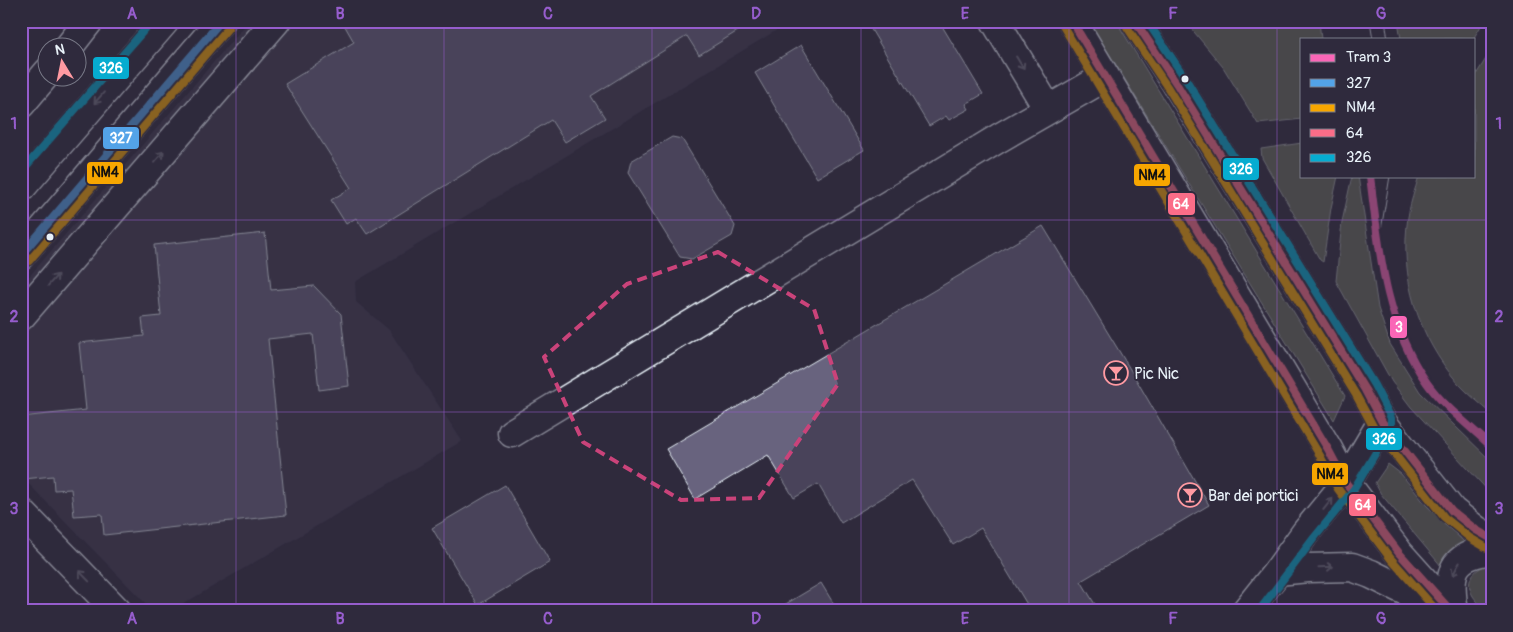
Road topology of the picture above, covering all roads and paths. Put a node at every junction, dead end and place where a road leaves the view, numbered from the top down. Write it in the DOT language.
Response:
graph roads {
  1 [pos="90,21"];
  2 [pos="164,21"];
  3 [pos="221,21"];
  4 [pos="276,21"];
  5 [pos="995,21"];
  6 [pos="1072,21"];
  7 [pos="1135,21"];
  8 [pos="76,38"];
  9 [pos="1105,77"];
  10 [pos="38,84"];
  11 [pos="21,104"];
  12 [pos="1048,109"];
  13 [pos="21,188"];
  14 [pos="21,255"];
  15 [pos="21,316"];
  16 [pos="1382,422"];
  17 [pos="512,433"];
  18 [pos="1346,483"];
  19 [pos="21,512"];
  20 [pos="1492,540"];
  21 [pos="1492,550"];
  22 [pos="1278,571"];
  23 [pos="118,611"];
  24 [pos="1246,611"];
  25 [pos="1446,611"];
  26 [pos="1452,611"];
  1 -- 8 [label="street"];
  2 -- 13 [label="street, one-way"];
  3 -- 14 [label="street"];
  15 -- 4 [label="street, one-way"];
  5 -- 12 [label="street, one-way"];
  6 -- 9 [label="street"];
  7 -- 16 [label="street"];
  9 -- 12 [label="street"];
  9 -- 18 [label="street"];
  10 -- 11 [label="street"];
  12 -- 17 [label="street"];
  16 -- 18 [label="street"];
  16 -- 20 [label="street"];
  22 -- 18 [label="street, one-way"];
  18 -- 26 [label="street"];
  23 -- 19 [label="street, one-way"];
  21 -- 26 [label="street, one-way"];
  22 -- 24 [label="street"];
  22 -- 25 [label="street, one-way"];
}
